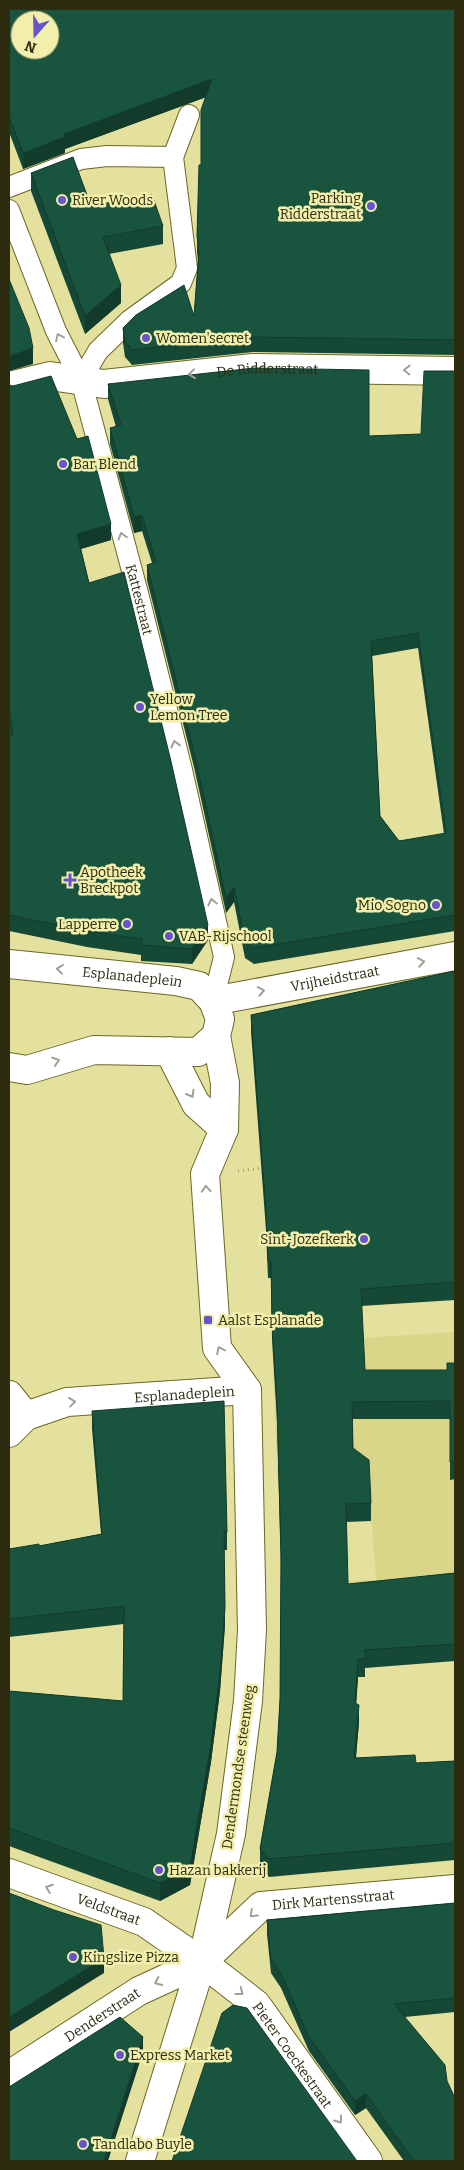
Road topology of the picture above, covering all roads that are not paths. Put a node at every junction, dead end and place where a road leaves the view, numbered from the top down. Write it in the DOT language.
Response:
graph roads {
  1 [pos="189,115"];
  2 [pos="173,157"];
  3 [pos="9,187"];
  4 [pos="9,210"];
  5 [pos="455,371"];
  6 [pos="81,380"];
  7 [pos="9,386"];
  8 [pos="455,956"];
  9 [pos="9,964"];
  10 [pos="213,1001"];
  11 [pos="216,1036"];
  12 [pos="169,1051"];
  13 [pos="9,1067"];
  14 [pos="224,1129"];
  15 [pos="247,1390"];
  16 [pos="9,1395"];
  17 [pos="17,1425"];
  18 [pos="9,1873"];
  19 [pos="455,1889"];
  20 [pos="202,1962"];
  21 [pos="9,2075"];
  22 [pos="140,2161"];
  23 [pos="368,2161"];
  1 -- 2 [label="street"];
  2 -- 3 [label="street"];
  2 -- 6 [label="street"];
  6 -- 4 [label="street, Kattestraat, one-way"];
  5 -- 6 [label="street, De Ridderstraat, one-way"];
  6 -- 7 [label="street, De Ridderstraat"];
  10 -- 6 [label="street, Kattestraat, one-way"];
  10 -- 8 [label="street, Vrijheidstraat, one-way"];
  10 -- 9 [label="street, Esplanadeplein, one-way"];
  10 -- 11 [label="street, Esplanadeplein"];
  11 -- 12 [label="street"];
  11 -- 14 [label="street, Esplanadeplein"];
  13 -- 12 [label="street, one-way"];
  12 -- 14 [label="street, one-way"];
  15 -- 14 [label="street, Esplanadeplein, one-way"];
  17 -- 15 [label="street, Esplanadeplein, one-way"];
  15 -- 20 [label="street, Dendermondse steenweg"];
  16 -- 17 [label="street, Esplanadeplein"];
  20 -- 18 [label="street, Veldstraat, one-way"];
  19 -- 20 [label="street, Dirk Martensstraat, one-way"];
  20 -- 21 [label="street, Denderstraat, one-way"];
  20 -- 22 [label="street, Dendermondse steenweg"];
  20 -- 23 [label="street, Pieter Coeckestraat, one-way"];
}
